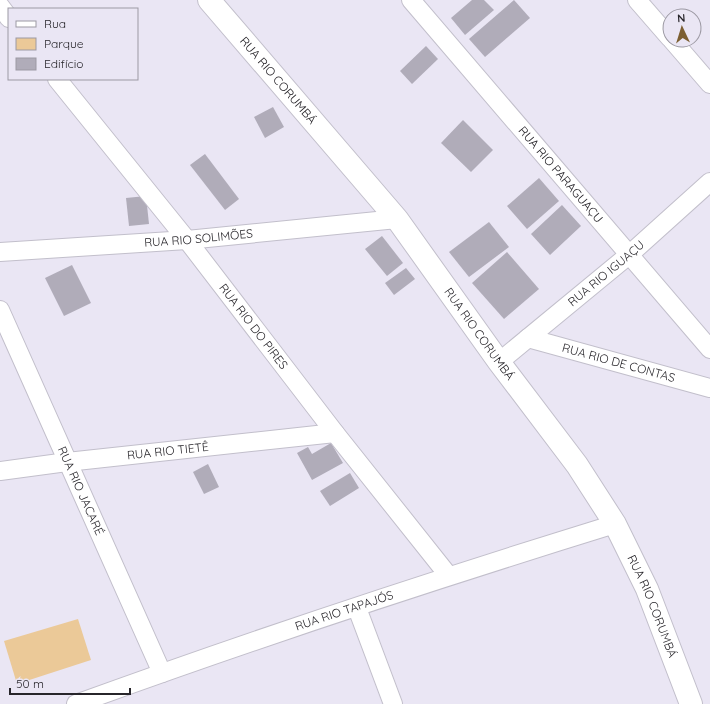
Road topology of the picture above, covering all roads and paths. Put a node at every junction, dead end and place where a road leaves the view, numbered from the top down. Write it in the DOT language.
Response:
graph roads {
  1 [pos="209,0"];
  2 [pos="411,0"];
  3 [pos="636,0"];
  4 [pos="0,6"];
  5 [pos="8,17"];
  6 [pos="662,29"];
  7 [pos="679,48"];
  8 [pos="58,80"];
  9 [pos="710,84"];
  10 [pos="710,182"];
  11 [pos="397,219"];
  12 [pos="187,240"];
  13 [pos="0,252"];
  14 [pos="630,254"];
  15 [pos="0,310"];
  16 [pos="528,338"];
  17 [pos="710,349"];
  18 [pos="499,362"];
  19 [pos="710,388"];
  20 [pos="335,433"];
  21 [pos="67,462"];
  22 [pos="0,471"];
  23 [pos="615,524"];
  24 [pos="448,575"];
  25 [pos="357,608"];
  26 [pos="162,673"];
  27 [pos="76,704"];
  28 [pos="393,704"];
  29 [pos="691,704"];
  1 -- 11 [label="street, RUA RIO CORUMBÁ"];
  2 -- 14 [label="street, RUA RIO PARAGUAÇU"];
  3 -- 6 [label="street"];
  4 -- 5 [label="street"];
  7 -- 9 [label="street"];
  8 -- 12 [label="street, RUA RIO DO PIRES"];
  10 -- 14 [label="street, RUA RIO IGUAÇU"];
  11 -- 12 [label="street, RUA RIO SOLIMÕES"];
  11 -- 18 [label="street, RUA RIO CORUMBÁ"];
  12 -- 13 [label="street, RUA RIO SOLIMÕES"];
  12 -- 20 [label="street, RUA RIO DO PIRES"];
  14 -- 16 [label="street, RUA RIO IGUAÇU"];
  14 -- 17 [label="street, RUA RIO PARAGUAÇU"];
  15 -- 21 [label="street, RUA RIO JACARÉ"];
  16 -- 18 [label="street, RUA RIO IGUAÇU"];
  16 -- 19 [label="street, RUA RIO DE CONTAS"];
  18 -- 23 [label="street, RUA RIO CORUMBÁ"];
  20 -- 21 [label="street, RUA RIO TIETÊ"];
  20 -- 24 [label="street, RUA RIO DO PIRES"];
  21 -- 22 [label="street, RUA RIO TIETÊ"];
  21 -- 26 [label="street, RUA RIO JACARÉ"];
  23 -- 24 [label="street, RUA RIO TAPAJÓS"];
  23 -- 29 [label="street, RUA RIO CORUMBÁ"];
  24 -- 25 [label="street, RUA RIO TAPAJÓS"];
  25 -- 26 [label="street, RUA RIO TAPAJÓS"];
  25 -- 28 [label="street"];
  26 -- 27 [label="street, RUA RIO TAPAJÓS"];
}
